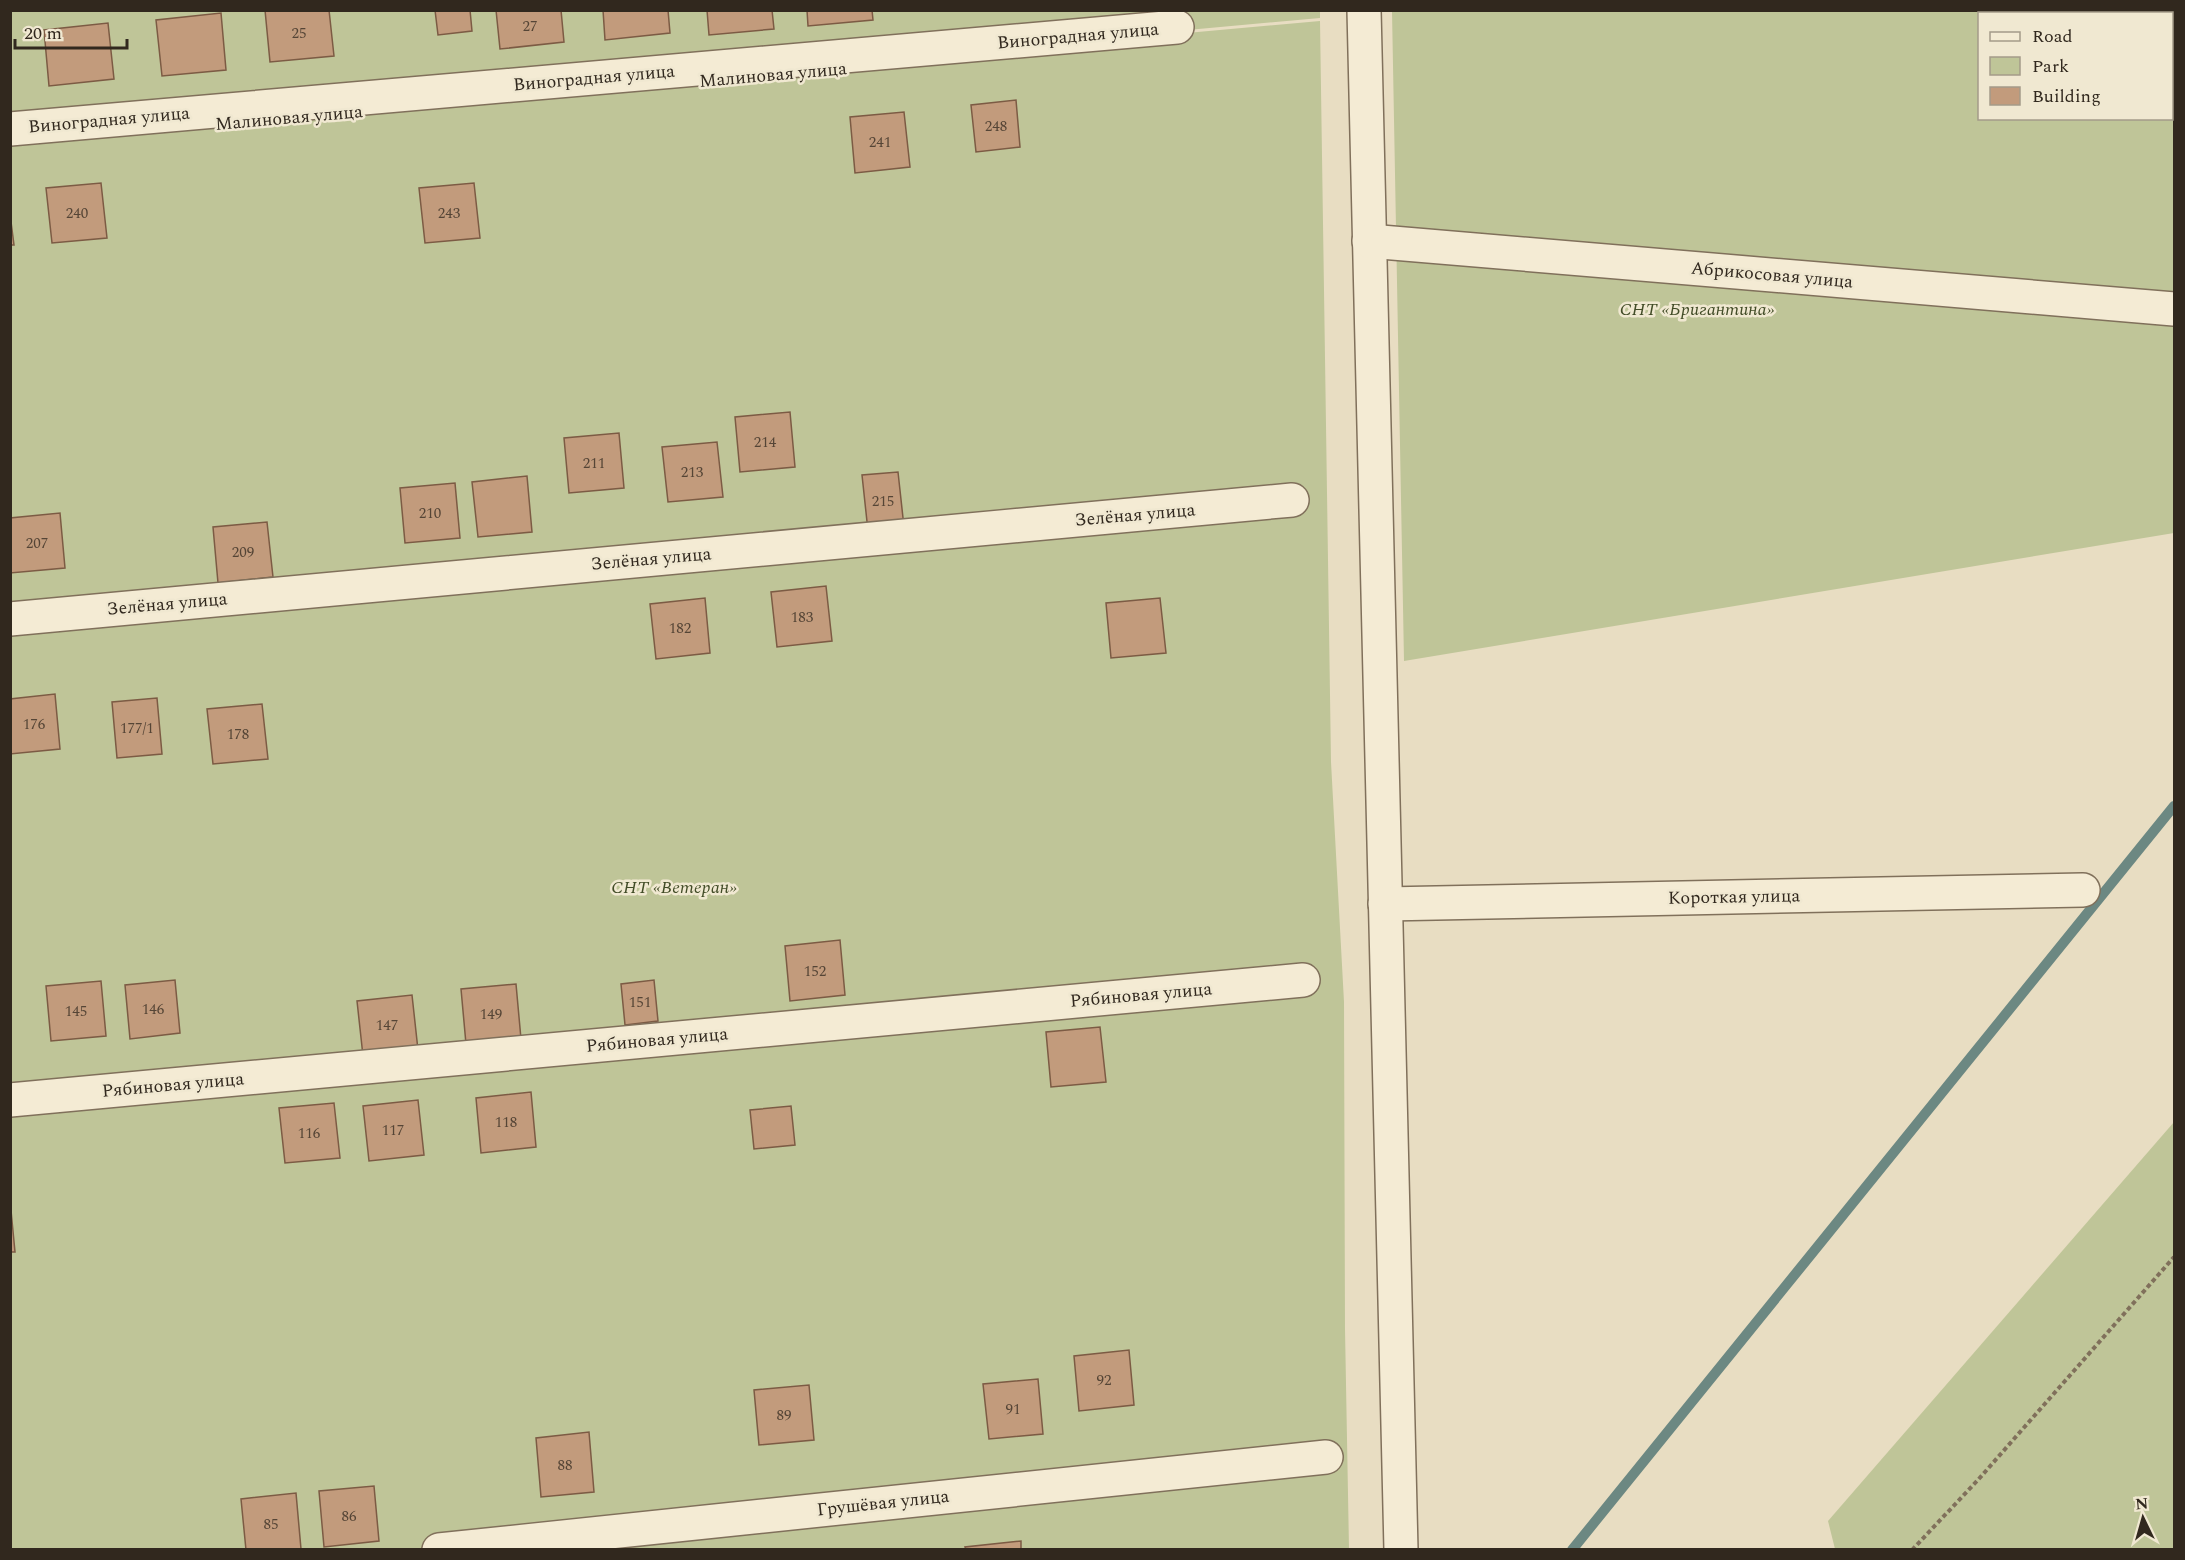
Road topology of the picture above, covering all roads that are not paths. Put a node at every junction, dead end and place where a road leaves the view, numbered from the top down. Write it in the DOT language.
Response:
graph roads {
  1 [pos="1364,10"];
  2 [pos="1177,33"];
  3 [pos="10,129"];
  4 [pos="10,143"];
  5 [pos="1369,241"];
  6 [pos="2175,309"];
  7 [pos="1292,500"];
  8 [pos="10,618"];
  9 [pos="2083,890"];
  10 [pos="1386,904"];
  11 [pos="1303,980"];
  12 [pos="10,1100"];
  13 [pos="1326,1457"];
  14 [pos="439,1550"];
  15 [pos="1401,1550"];
  1 -- 5 [label="street"];
  2 -- 3 [label="street, Виноградная улица"];
  2 -- 4 [label="street, Малиновая улица"];
  5 -- 6 [label="street, Абрикосовая улица"];
  5 -- 10 [label="street"];
  7 -- 8 [label="street, Зелёная улица"];
  9 -- 10 [label="street, Короткая улица"];
  10 -- 15 [label="street"];
  11 -- 12 [label="street, Рябиновая улица"];
  13 -- 14 [label="street, Грушёвая улица"];
}
